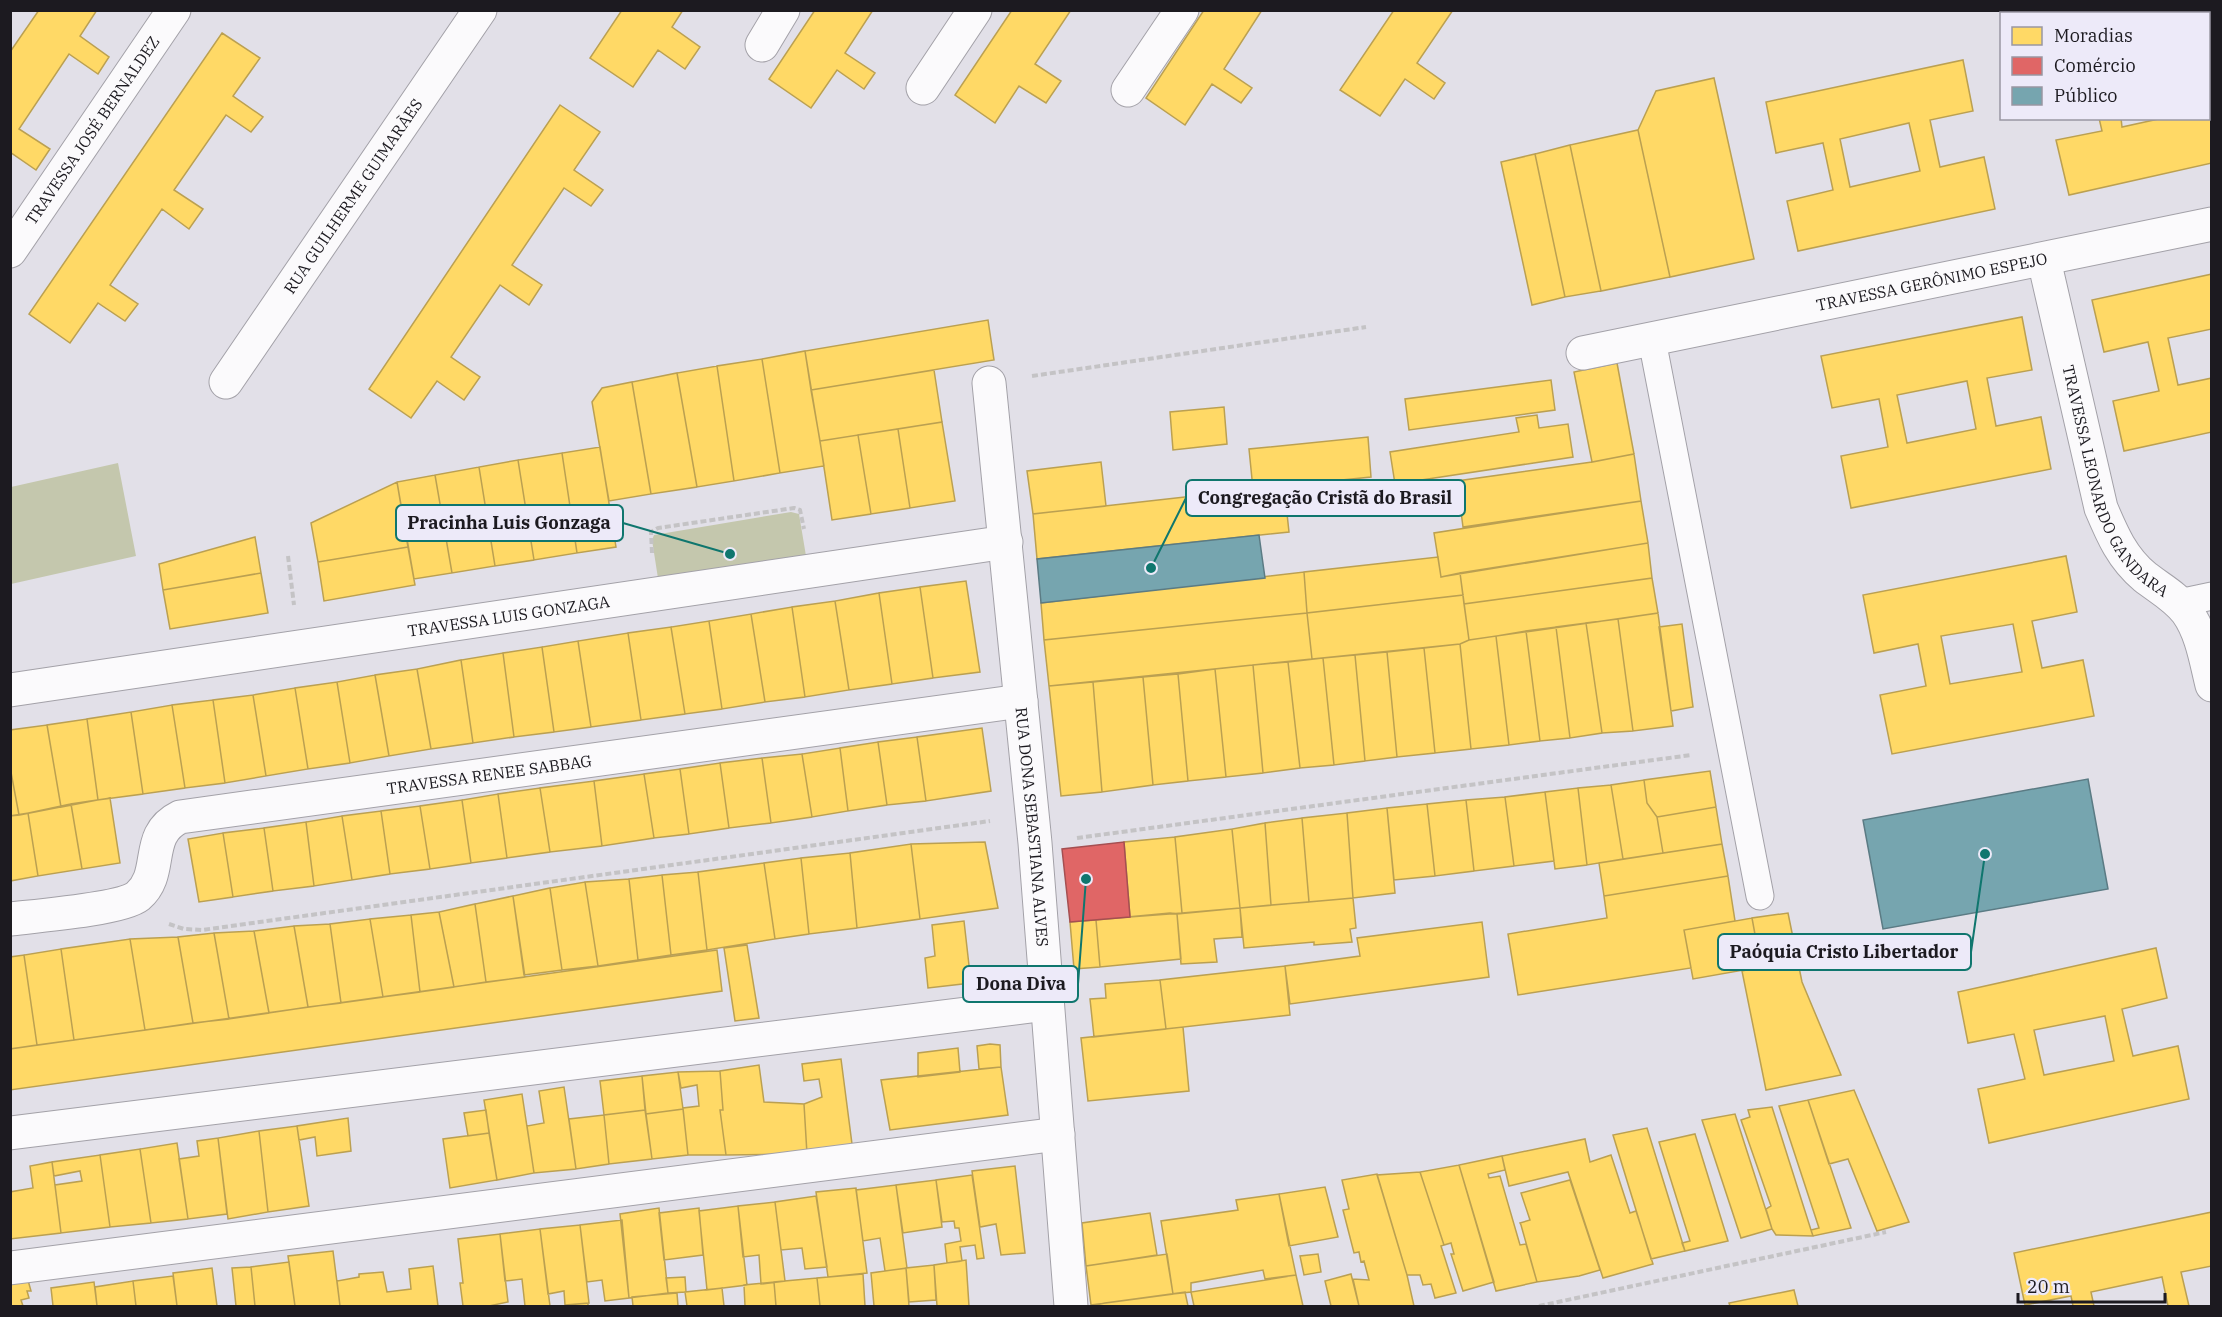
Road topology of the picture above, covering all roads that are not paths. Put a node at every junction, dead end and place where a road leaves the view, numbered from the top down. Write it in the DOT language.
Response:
graph roads {
  1 [pos="174,10"];
  2 [pos="480,10"];
  3 [pos="783,10"];
  4 [pos="975,10"];
  5 [pos="1182,10"];
  6 [pos="762,45"];
  7 [pos="922,88"];
  8 [pos="1128,90"];
  9 [pos="2211,224"];
  10 [pos="10,251"];
  11 [pos="2044,260"];
  12 [pos="1652,340"];
  13 [pos="1583,353"];
  14 [pos="226,382"];
  15 [pos="989,383"];
  16 [pos="1006,542"];
  17 [pos="2211,596"];
  18 [pos="2180,603"];
  19 [pos="2211,686"];
  20 [pos="10,690"];
  21 [pos="1022,701"];
  22 [pos="1760,896"];
  23 [pos="10,919"];
  24 [pos="1047,1004"];
  25 [pos="10,1133"];
  26 [pos="1058,1134"];
  27 [pos="10,1268"];
  28 [pos="1071,1306"];
  1 -- 10 [label="street, TRAVESSA JOSÉ BERNALDEZ"];
  2 -- 14 [label="street, RUA GUILHERME GUIMARÃES"];
  3 -- 6 [label="street"];
  4 -- 7 [label="street"];
  5 -- 8 [label="street"];
  9 -- 11 [label="street, TRAVESSA GERÔNIMO ESPEJO"];
  11 -- 12 [label="street, TRAVESSA GERÔNIMO ESPEJO"];
  11 -- 18 [label="street, TRAVESSA LEONARDO GANDARA"];
  12 -- 13 [label="street, TRAVESSA GERÔNIMO ESPEJO"];
  12 -- 22 [label="lane"];
  15 -- 16 [label="street, RUA DONA SEBASTIANA ALVES"];
  16 -- 20 [label="street, TRAVESSA LUIS GONZAGA"];
  16 -- 21 [label="street, RUA DONA SEBASTIANA ALVES"];
  17 -- 18 [label="lane"];
  18 -- 19 [label="street, TRAVESSA LEONARDO GANDARA"];
  21 -- 23 [label="street, TRAVESSA RENEE SABBAG"];
  21 -- 24 [label="street, RUA DONA SEBASTIANA ALVES"];
  24 -- 25 [label="street"];
  24 -- 26 [label="street, RUA DONA SEBASTIANA ALVES"];
  26 -- 27 [label="street"];
  26 -- 28 [label="street, RUA DONA SEBASTIANA ALVES"];
}
